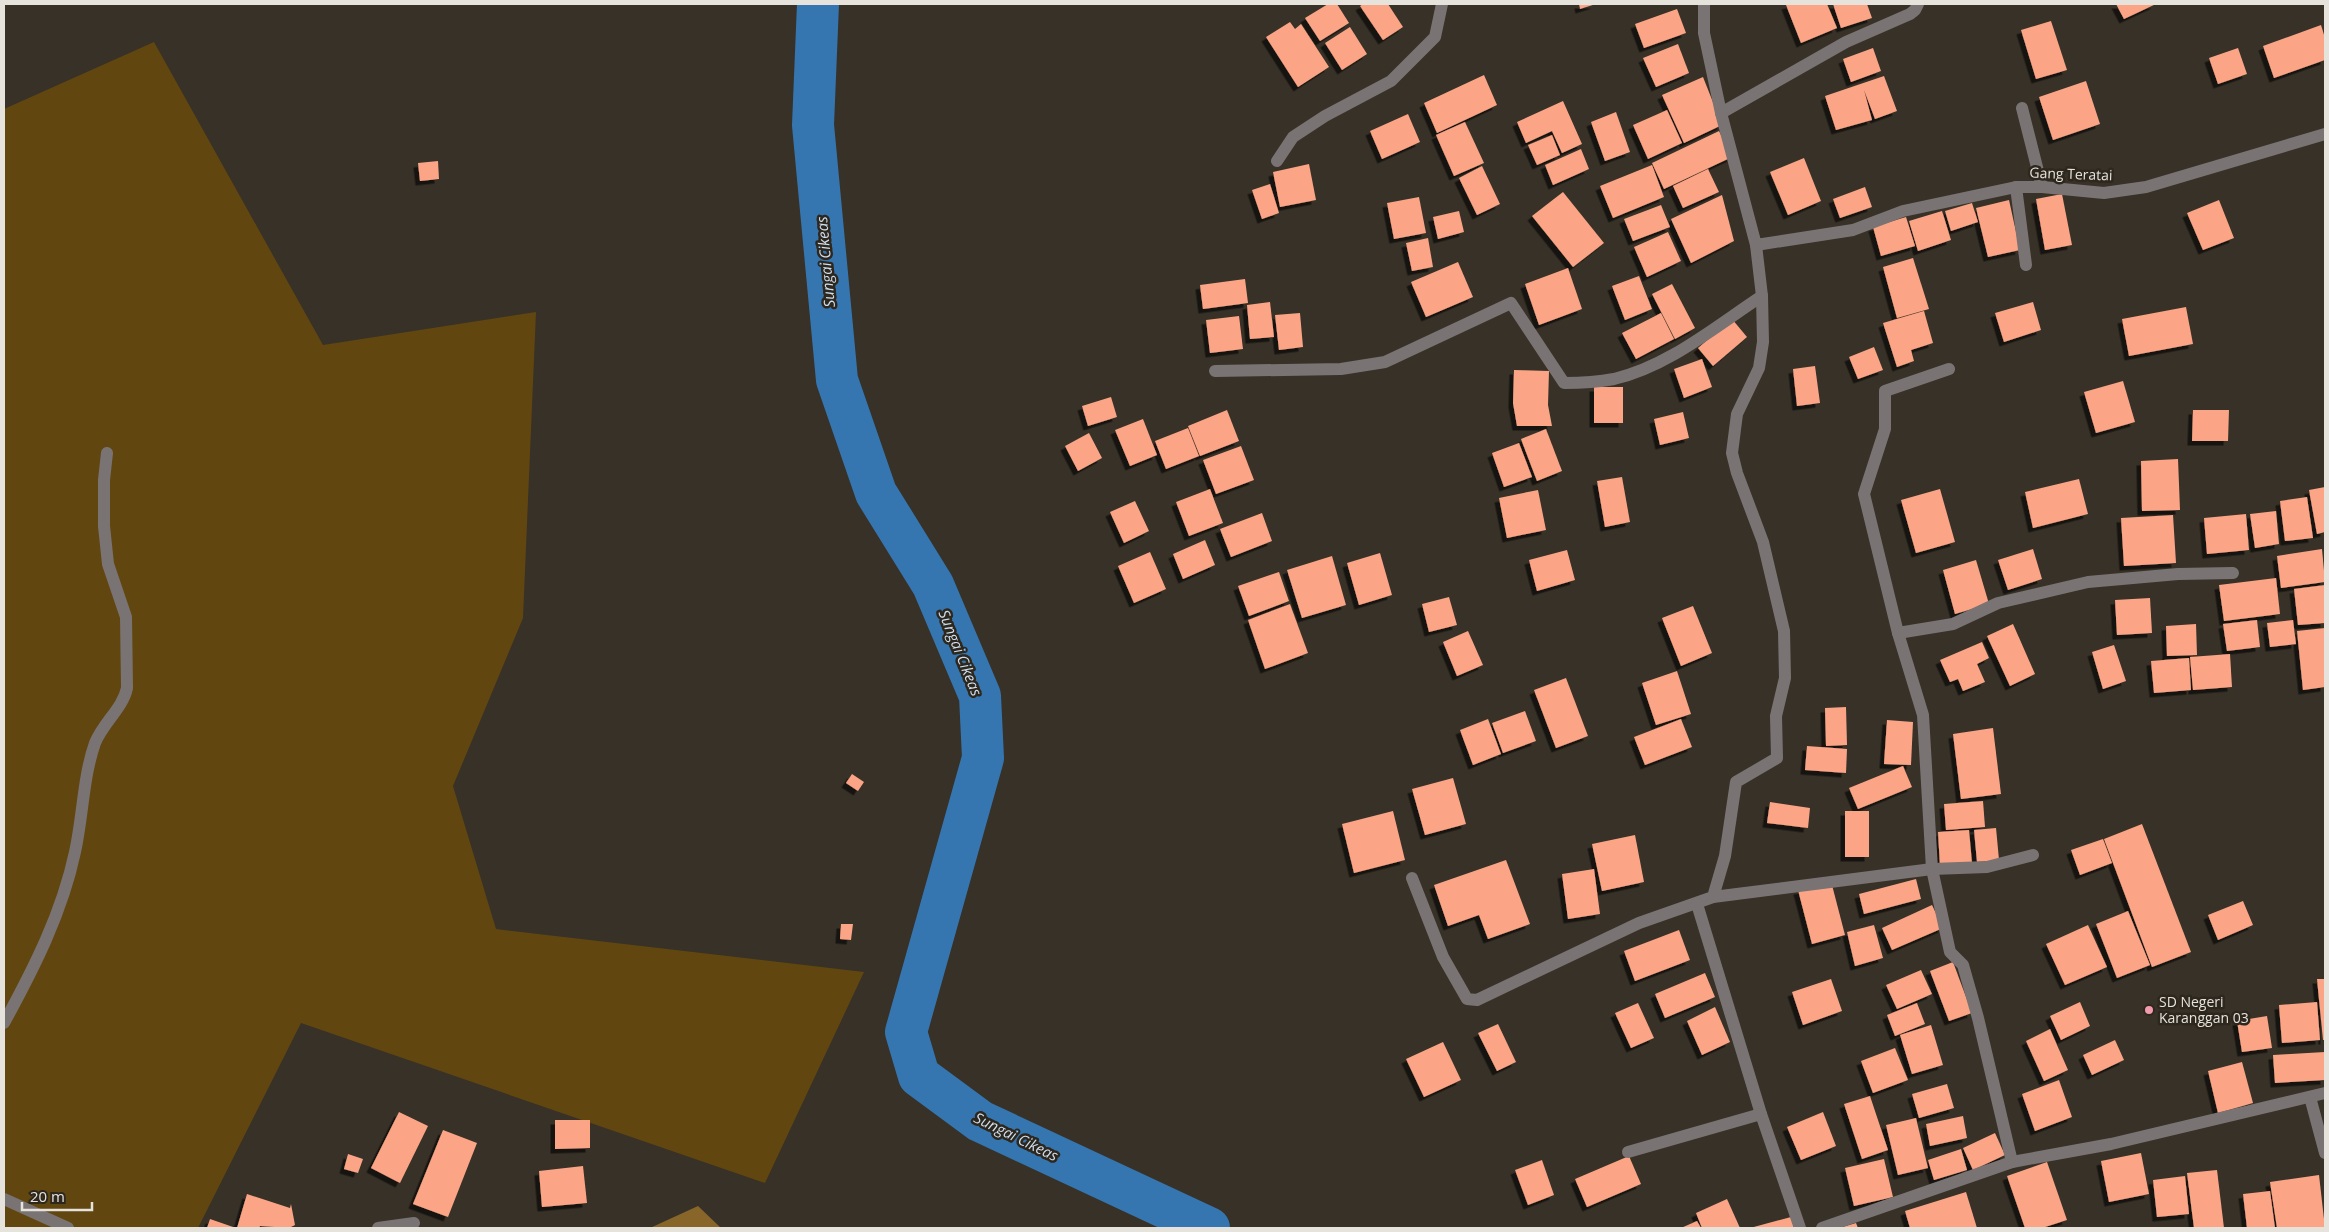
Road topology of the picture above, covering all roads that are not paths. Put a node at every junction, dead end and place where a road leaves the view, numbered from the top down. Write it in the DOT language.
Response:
graph roads {
  1 [pos="1442,4"];
  2 [pos="1704,4"];
  3 [pos="1918,4"];
  4 [pos="2022,108"];
  5 [pos="1721,113"];
  6 [pos="2325,134"];
  7 [pos="1278,161"];
  8 [pos="2016,187"];
  9 [pos="2042,187"];
  10 [pos="1756,245"];
  11 [pos="2026,265"];
  12 [pos="1762,296"];
  13 [pos="1949,368"];
  14 [pos="1215,371"];
  15 [pos="107,453"];
  16 [pos="2233,573"];
  17 [pos="1898,633"];
  18 [pos="2033,856"];
  19 [pos="1932,869"];
  20 [pos="1412,878"];
  21 [pos="1713,896"];
  22 [pos="1697,904"];
  23 [pos="4,1023"];
  24 [pos="2325,1093"];
  25 [pos="2310,1097"];
  26 [pos="1761,1114"];
  27 [pos="1628,1152"];
  28 [pos="2325,1153"];
  29 [pos="2012,1162"];
  30 [pos="4,1198"];
  31 [pos="414,1223"];
  32 [pos="68,1228"];
  33 [pos="378,1228"];
  34 [pos="1800,1228"];
  35 [pos="1822,1228"];
  1 -- 7 [label="street"];
  2 -- 5 [label="street"];
  3 -- 5 [label="street"];
  4 -- 9 [label="street"];
  5 -- 10 [label="street"];
  6 -- 9 [label="street, Gang Teratai"];
  8 -- 9 [label="street, Gang Teratai"];
  8 -- 10 [label="street, Gang Teratai"];
  8 -- 11 [label="street"];
  10 -- 12 [label="street"];
  12 -- 14 [label="street"];
  12 -- 21 [label="street"];
  13 -- 17 [label="street"];
  15 -- 23 [label="street"];
  16 -- 17 [label="street"];
  17 -- 19 [label="street"];
  18 -- 19 [label="street"];
  19 -- 21 [label="street"];
  19 -- 29 [label="street"];
  20 -- 22 [label="street"];
  21 -- 22 [label="street"];
  22 -- 26 [label="street"];
  24 -- 25 [label="street"];
  25 -- 28 [label="street"];
  25 -- 29 [label="street"];
  26 -- 27 [label="street"];
  26 -- 34 [label="street"];
  29 -- 35 [label="street"];
  30 -- 32 [label="street"];
  31 -- 33 [label="street"];
}
